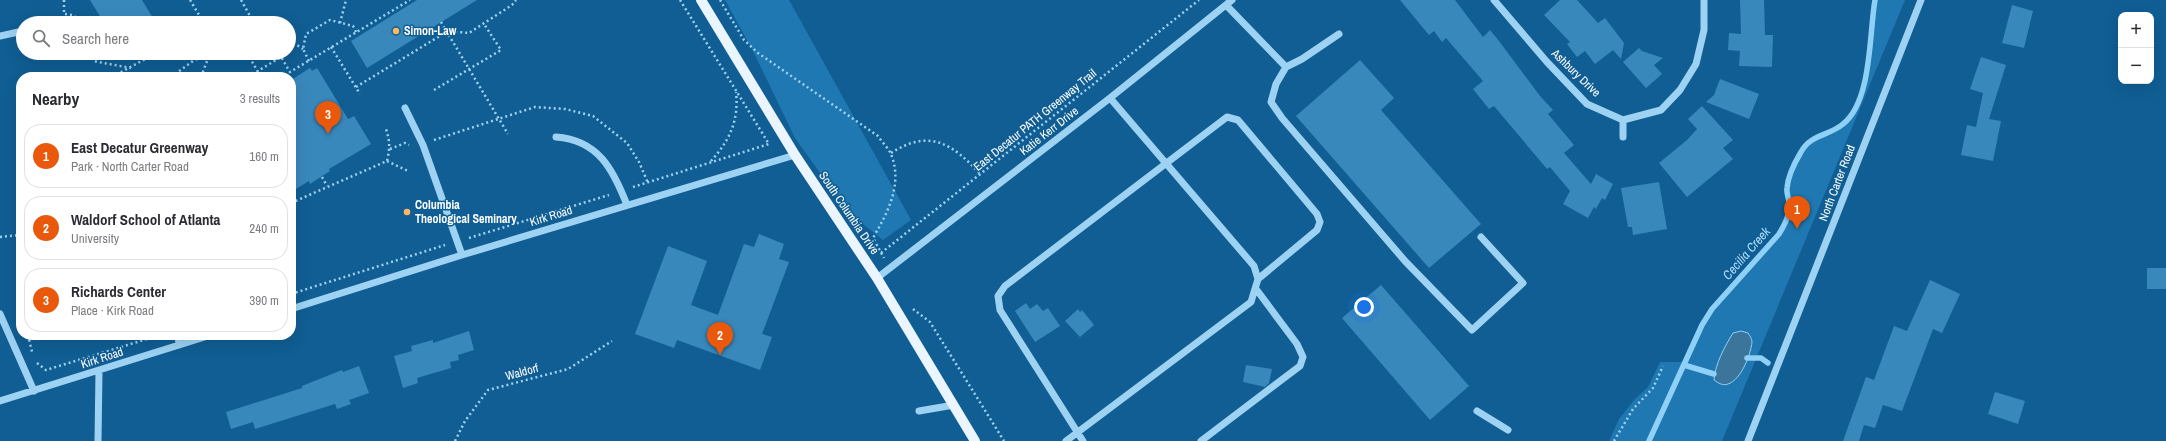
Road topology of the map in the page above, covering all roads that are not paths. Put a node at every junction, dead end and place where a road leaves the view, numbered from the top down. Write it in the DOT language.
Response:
graph roads {
  1 [pos="701,0"];
  2 [pos="1232,0"];
  3 [pos="1494,0"];
  4 [pos="1704,0"];
  5 [pos="1921,0"];
  6 [pos="1226,5"];
  7 [pos="16,33"];
  8 [pos="1339,34"];
  9 [pos="0,36"];
  10 [pos="1286,67"];
  11 [pos="1110,98"];
  12 [pos="405,108"];
  13 [pos="1623,120"];
  14 [pos="556,137"];
  15 [pos="1623,137"];
  16 [pos="795,155"];
  17 [pos="1167,162"];
  18 [pos="627,205"];
  19 [pos="1481,237"];
  20 [pos="462,255"];
  21 [pos="877,278"];
  22 [pos="1258,279"];
  23 [pos="1256,290"];
  24 [pos="296,307"];
  25 [pos="0,314"];
  26 [pos="178,340"];
  27 [pos="195,340"];
  28 [pos="179,345"];
  29 [pos="99,371"];
  30 [pos="34,391"];
  31 [pos="0,401"];
  32 [pos="954,405"];
  33 [pos="1477,411"];
  34 [pos="919,412"];
  35 [pos="1508,430"];
  36 [pos="1077,433"];
  37 [pos="98,441"];
  38 [pos="976,441"];
  39 [pos="1066,441"];
  40 [pos="1083,441"];
  41 [pos="1201,441"];
  42 [pos="1748,441"];
  1 -- 16 [label="main road, South Columbia Drive"];
  2 -- 6 [label="street, Katie Kerr Drive"];
  3 -- 13 [label="street, Ashbury Drive"];
  4 -- 13 [label="street"];
  5 -- 42 [label="street, North Carter Road"];
  6 -- 10 [label="street"];
  6 -- 11 [label="street, Katie Kerr Drive"];
  7 -- 9 [label="street"];
  8 -- 10 [label="street"];
  10 -- 19 [label="street"];
  11 -- 17 [label="street"];
  11 -- 21 [label="street, Katie Kerr Drive"];
  12 -- 20 [label="street"];
  13 -- 15 [label="street"];
  14 -- 18 [label="street"];
  16 -- 18 [label="street, Kirk Road"];
  16 -- 21 [label="main road, South Columbia Drive"];
  17 -- 22 [label="street"];
  17 -- 22 [label="street"];
  17 -- 36 [label="street"];
  18 -- 20 [label="street, Kirk Road"];
  20 -- 24 [label="street, Kirk Road"];
  21 -- 32 [label="main road, South Columbia Drive"];
  22 -- 23 [label="street"];
  23 -- 36 [label="street"];
  23 -- 41 [label="street"];
  25 -- 30 [label="street"];
  26 -- 28 [label="street"];
  27 -- 28 [label="street, Kirk Road"];
  28 -- 29 [label="street, Kirk Road"];
  29 -- 30 [label="street, Kirk Road"];
  29 -- 37 [label="street"];
  30 -- 31 [label="street, Kirk Road"];
  32 -- 34 [label="street"];
  32 -- 38 [label="main road, South Columbia Drive"];
  33 -- 35 [label="street"];
  36 -- 39 [label="street"];
  36 -- 40 [label="street"];
}
